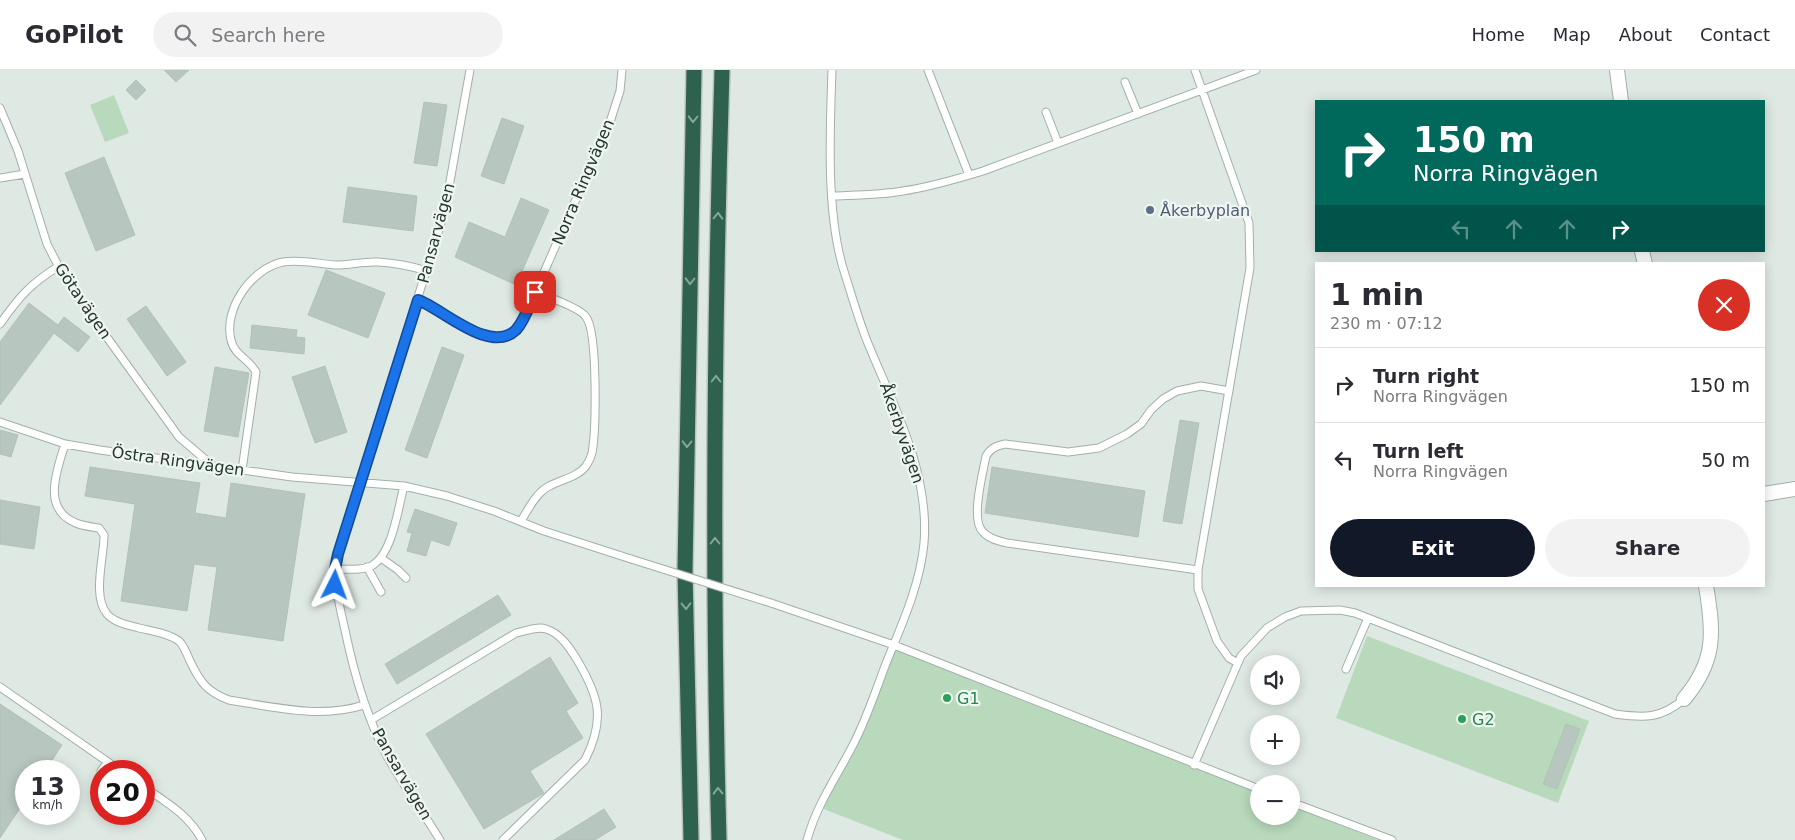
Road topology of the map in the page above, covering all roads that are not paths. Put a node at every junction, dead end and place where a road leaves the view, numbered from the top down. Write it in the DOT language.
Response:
graph roads {
  1 [pos="470,70"];
  2 [pos="622,70"];
  3 [pos="694,70"];
  4 [pos="722,70"];
  5 [pos="832,70"];
  6 [pos="928,70"];
  7 [pos="1195,70"];
  8 [pos="1256,70"];
  9 [pos="1617,70"];
  10 [pos="1125,82"];
  11 [pos="1202,90"];
  12 [pos="1620,100"];
  13 [pos="0,108"];
  14 [pos="1046,112"];
  15 [pos="1138,114"];
  16 [pos="1058,143"];
  17 [pos="25,174"];
  18 [pos="969,175"];
  19 [pos="0,178"];
  20 [pos="833,196"];
  21 [pos="58,266"];
  22 [pos="427,271"];
  23 [pos="535,292"];
  24 [pos="418,300"];
  25 [pos="0,324"];
  26 [pos="1228,391"];
  27 [pos="0,422"];
  28 [pos="65,444"];
  29 [pos="213,466"];
  30 [pos="242,470"];
  31 [pos="360,483"];
  32 [pos="404,486"];
  33 [pos="1795,489"];
  34 [pos="1765,494"];
  35 [pos="521,521"];
  36 [pos="380,558"];
  37 [pos="366,567"];
  38 [pos="335,569"];
  39 [pos="1198,570"];
  40 [pos="406,578"];
  41 [pos="1706,587"];
  42 [pos="381,592"];
  43 [pos="1368,618"];
  44 [pos="894,645"];
  45 [pos="1238,663"];
  46 [pos="1346,669"];
  47 [pos="0,688"];
  48 [pos="1684,699"];
  49 [pos="364,705"];
  50 [pos="371,720"];
  51 [pos="105,760"];
  52 [pos="1194,765"];
  53 [pos="1250,786"];
  54 [pos="155,794"];
  55 [pos="1300,805"];
  56 [pos="176,809"];
  57 [pos="171,816"];
  58 [pos="198,838"];
  59 [pos="440,840"];
  60 [pos="503,840"];
  61 [pos="691,840"];
  62 [pos="719,840"];
  63 [pos="807,840"];
  64 [pos="1392,840"];
  1 -- 22 [label="lane, Pansarvägen"];
  2 -- 23 [label="lane, Norra Ringvägen"];
  3 -- 61 [label="highway, one-way"];
  62 -- 4 [label="highway, one-way"];
  5 -- 20 [label="lane, Åkerbyvägen"];
  6 -- 18 [label="lane"];
  7 -- 11 [label="lane"];
  8 -- 11 [label="lane"];
  9 -- 12 [label="street"];
  10 -- 15 [label="lane"];
  11 -- 15 [label="lane"];
  11 -- 26 [label="lane"];
  13 -- 17 [label="lane, Götavägen"];
  14 -- 16 [label="lane"];
  15 -- 16 [label="lane"];
  16 -- 18 [label="lane"];
  17 -- 19 [label="lane"];
  17 -- 21 [label="lane, Götavägen"];
  18 -- 20 [label="lane"];
  20 -- 44 [label="lane, Åkerbyvägen"];
  21 -- 25 [label="lane"];
  21 -- 29 [label="lane, Götavägen"];
  22 -- 24 [label="lane, Pansarvägen"];
  22 -- 30 [label="lane"];
  23 -- 24 [label="lane, Norra Ringvägen"];
  23 -- 35 [label="lane"];
  24 -- 31 [label="lane, Pansarvägen"];
  26 -- 39 [label="lane"];
  26 -- 39 [label="lane"];
  27 -- 28 [label="lane, Östra Ringvägen"];
  28 -- 29 [label="lane, Östra Ringvägen"];
  28 -- 49 [label="lane"];
  29 -- 30 [label="lane, Östra Ringvägen"];
  30 -- 31 [label="lane, Östra Ringvägen"];
  31 -- 32 [label="lane, Östra Ringvägen"];
  31 -- 38 [label="lane, Pansarvägen"];
  32 -- 35 [label="lane, Östra Ringvägen"];
  32 -- 36 [label="lane"];
  33 -- 34 [label="street"];
  35 -- 44 [label="lane, Östra Ringvägen, bridge"];
  36 -- 37 [label="lane"];
  36 -- 40 [label="lane"];
  37 -- 38 [label="lane"];
  37 -- 42 [label="lane"];
  38 -- 49 [label="lane, Pansarvägen"];
  39 -- 45 [label="lane"];
  41 -- 48 [label="street"];
  43 -- 45 [label="lane"];
  43 -- 46 [label="lane"];
  43 -- 48 [label="lane"];
  44 -- 52 [label="lane, Östra Ringvägen"];
  44 -- 63 [label="lane, Åkerbyvägen"];
  45 -- 52 [label="lane"];
  47 -- 51 [label="lane"];
  49 -- 50 [label="lane, Pansarvägen"];
  50 -- 59 [label="lane, Pansarvägen"];
  50 -- 60 [label="lane"];
  52 -- 53 [label="lane, Östra Ringvägen"];
  54 -- 56 [label="lane"];
  55 -- 64 [label="lane"];
  56 -- 57 [label="lane"];
  56 -- 58 [label="lane"];
}
